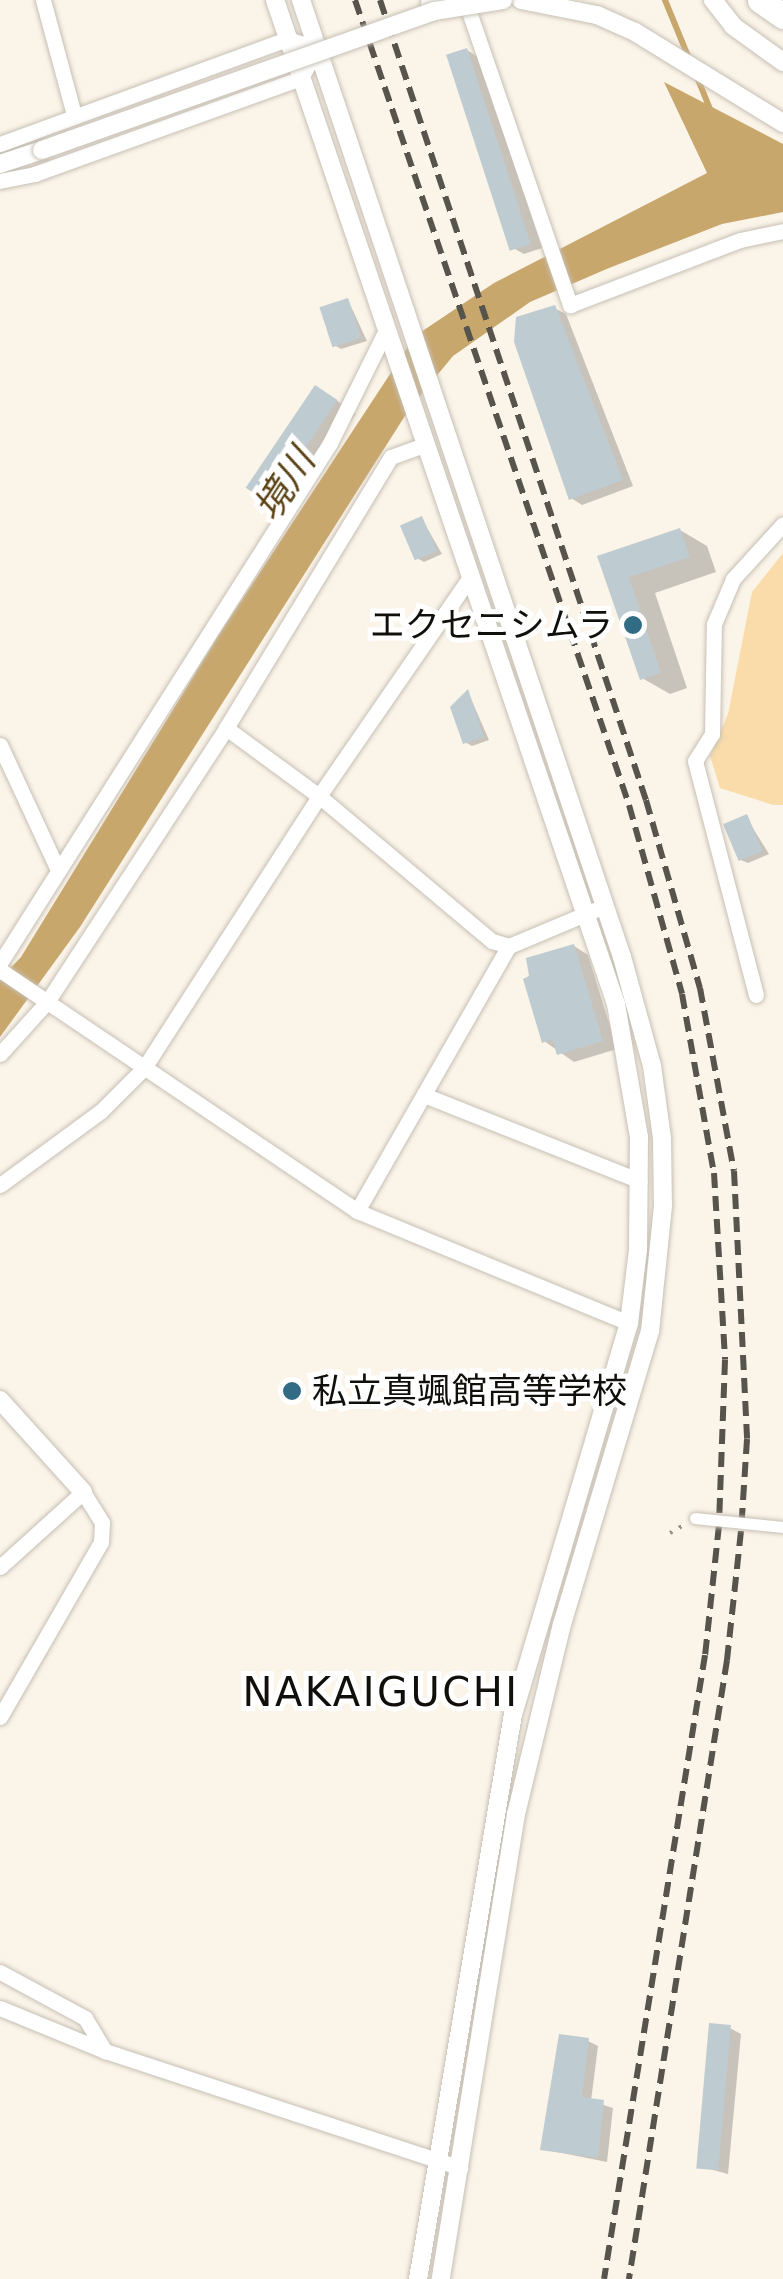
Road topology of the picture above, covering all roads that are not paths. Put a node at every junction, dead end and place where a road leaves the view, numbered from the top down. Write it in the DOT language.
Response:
graph roads {
  1 [pos="43,0"];
  2 [pos="275,0"];
  3 [pos="301,0"];
  4 [pos="465,0"];
  5 [pos="503,0"];
  6 [pos="521,0"];
  7 [pos="712,0"];
  8 [pos="287,39"];
  9 [pos="317,48"];
  10 [pos="783,62"];
  11 [pos="300,78"];
  12 [pos="74,114"];
  13 [pos="783,123"];
  14 [pos="0,144"];
  15 [pos="0,164"];
  16 [pos="0,181"];
  17 [pos="783,231"];
  18 [pos="386,330"];
  19 [pos="426,444"];
  20 [pos="783,524"];
  21 [pos="472,576"];
  22 [pos="226,728"];
  23 [pos="0,744"];
  24 [pos="319,796"];
  25 [pos="57,868"];
  26 [pos="604,906"];
  27 [pos="586,914"];
  28 [pos="509,946"];
  29 [pos="1,968"];
  30 [pos="756,995"];
  31 [pos="44,1000"];
  32 [pos="0,1054"];
  33 [pos="144,1068"];
  34 [pos="424,1095"];
  35 [pos="640,1181"];
  36 [pos="0,1185"];
  37 [pos="357,1211"];
  38 [pos="628,1323"];
  39 [pos="0,1400"];
  40 [pos="83,1492"];
  41 [pos="695,1518"];
  42 [pos="783,1527"];
  43 [pos="0,1567"];
  44 [pos="0,1716"];
  45 [pos="0,1972"];
  46 [pos="0,2008"];
  47 [pos="106,2052"];
  48 [pos="437,2161"];
  49 [pos="460,2168"];
  50 [pos="418,2279"];
  51 [pos="441,2279"];
  1 -- 12 [label="street"];
  2 -- 8 [label="street"];
  3 -- 9 [label="street"];
  4 -- 17 [label="street"];
  5 -- 15 [label="street, bridge"];
  6 -- 13 [label="street"];
  7 -- 10 [label="street"];
  8 -- 9 [label="street"];
  8 -- 11 [label="street"];
  8 -- 12 [label="street"];
  9 -- 11 [label="street"];
  9 -- 26 [label="street"];
  11 -- 16 [label="street"];
  11 -- 18 [label="street"];
  12 -- 14 [label="street"];
  18 -- 19 [label="street"];
  18 -- 25 [label="street"];
  19 -- 21 [label="street"];
  19 -- 22 [label="street"];
  20 -- 30 [label="street"];
  21 -- 24 [label="street"];
  21 -- 27 [label="street"];
  22 -- 24 [label="street"];
  22 -- 31 [label="street"];
  23 -- 25 [label="street"];
  24 -- 28 [label="street"];
  24 -- 33 [label="street"];
  25 -- 29 [label="street"];
  26 -- 27 [label="street"];
  26 -- 49 [label="street"];
  27 -- 28 [label="street"];
  27 -- 35 [label="street"];
  28 -- 34 [label="street"];
  29 -- 31 [label="street"];
  31 -- 32 [label="street"];
  31 -- 33 [label="street"];
  33 -- 36 [label="street"];
  33 -- 37 [label="street"];
  34 -- 35 [label="street"];
  34 -- 37 [label="street"];
  35 -- 38 [label="street"];
  37 -- 38 [label="street"];
  38 -- 48 [label="street"];
  39 -- 40 [label="street"];
  40 -- 43 [label="street"];
  40 -- 44 [label="street"];
  41 -- 42 [label="street, bridge"];
  45 -- 47 [label="street"];
  46 -- 47 [label="street"];
  47 -- 48 [label="street"];
  48 -- 49 [label="street"];
  48 -- 50 [label="street"];
  49 -- 51 [label="street"];
}
